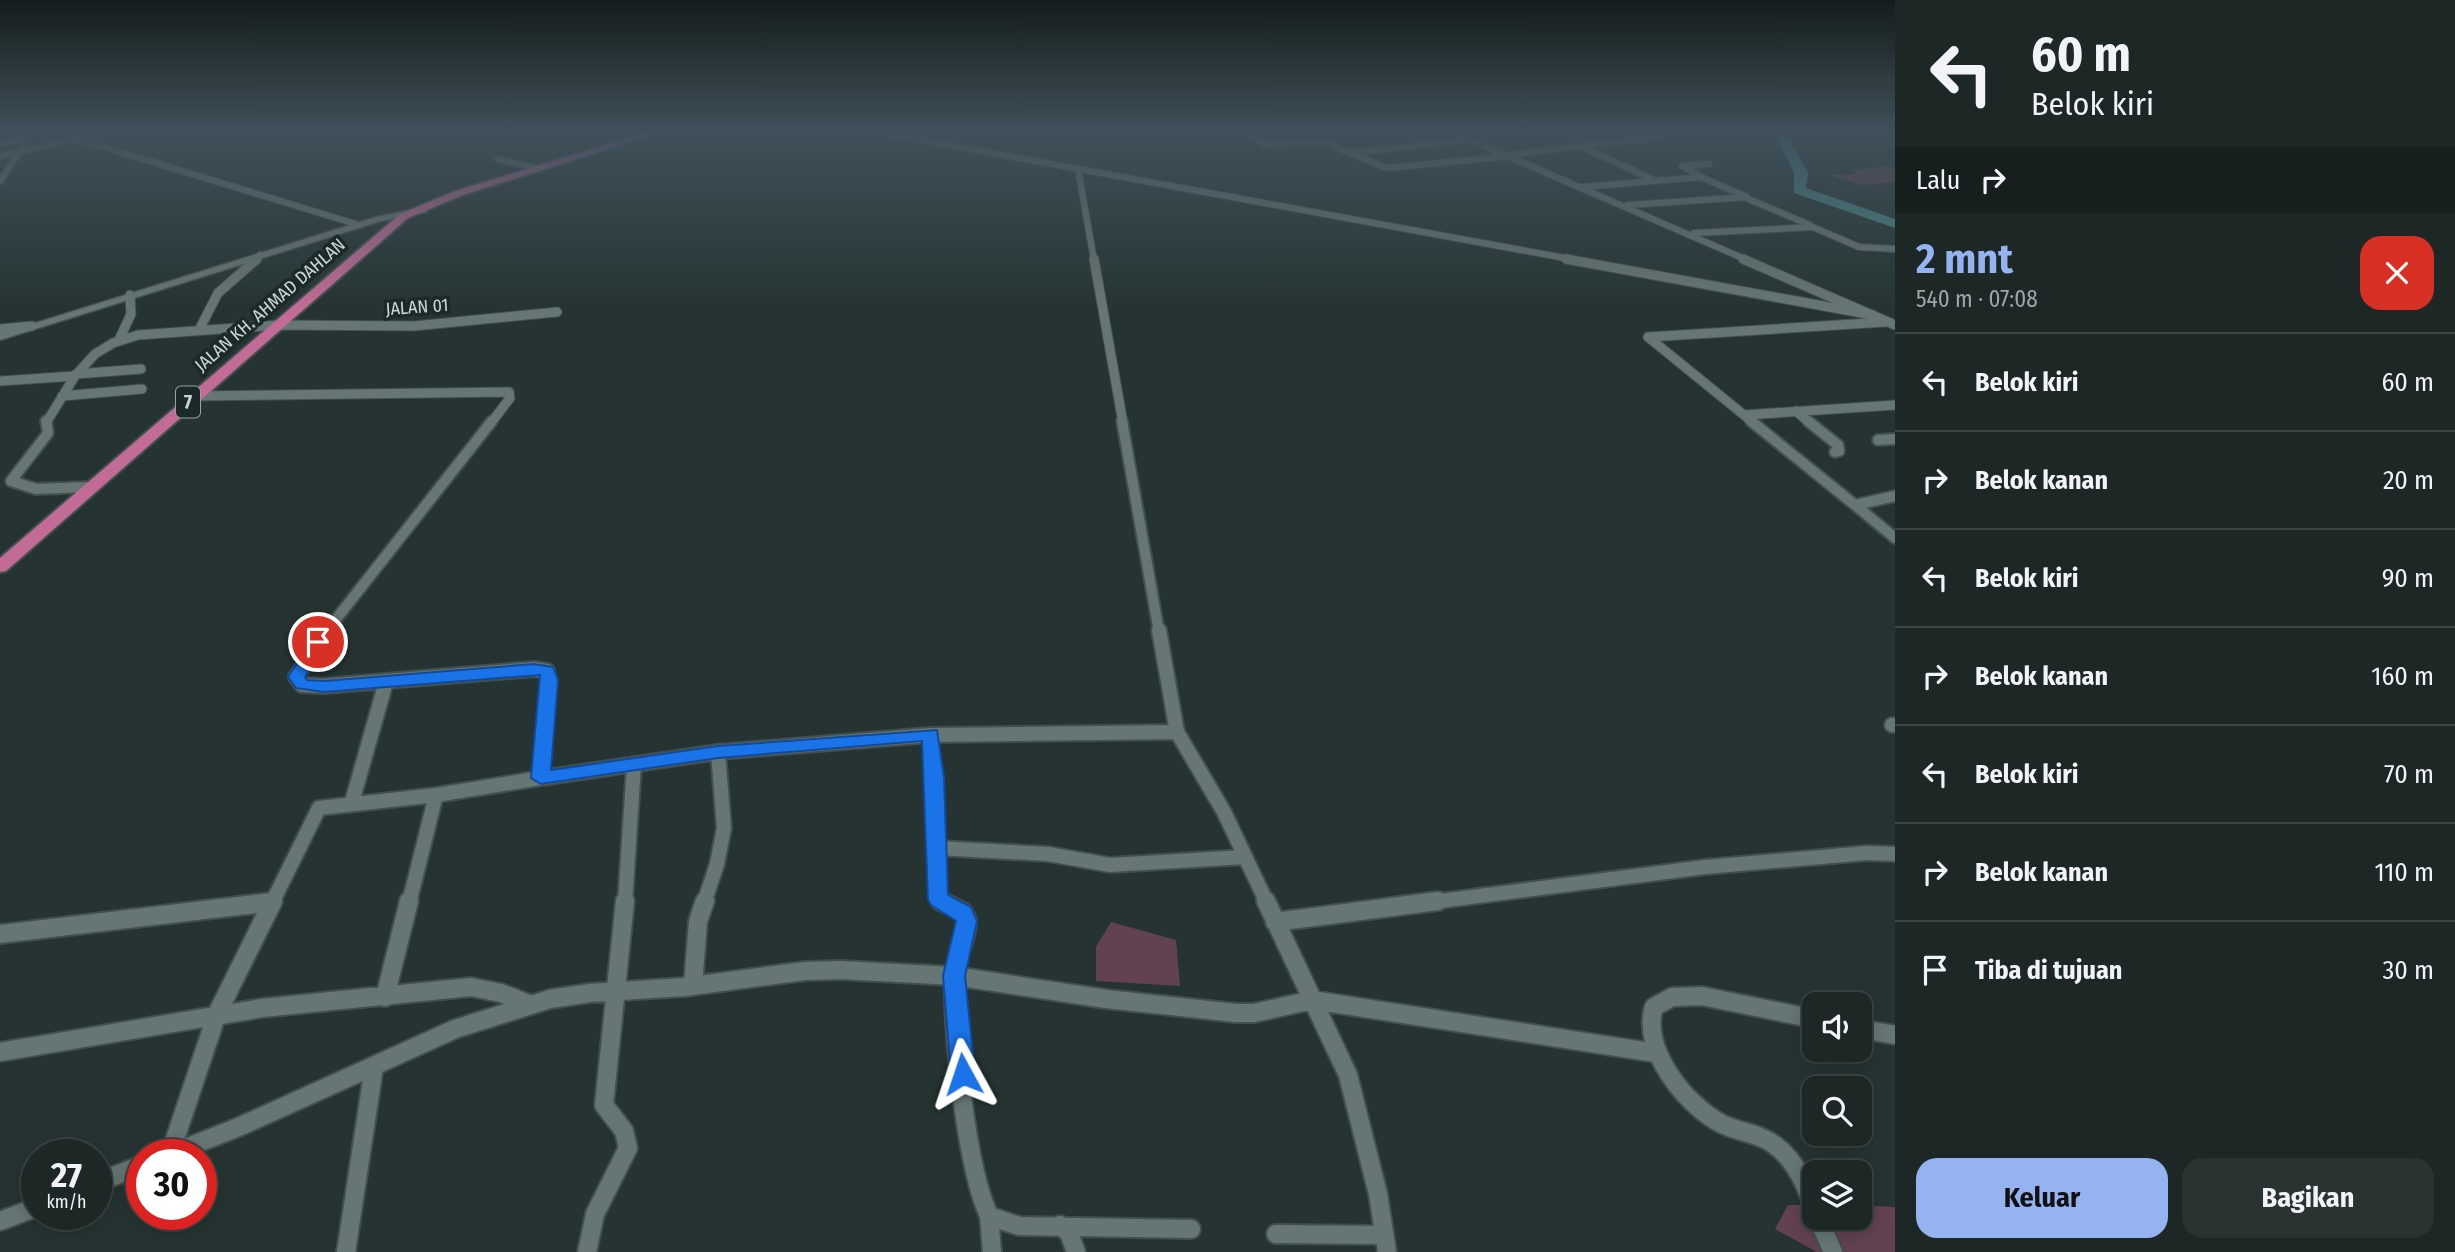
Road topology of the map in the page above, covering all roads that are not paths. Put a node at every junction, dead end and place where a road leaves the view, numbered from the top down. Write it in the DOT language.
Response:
graph roads {
  1 [pos="252,192"];
  2 [pos="472,192"];
  3 [pos="1082,192"];
  4 [pos="1206,192"];
  5 [pos="1594,192"];
  6 [pos="1738,192"];
  7 [pos="1746,198"];
  8 [pos="1624,205"];
  9 [pos="411,215"];
  10 [pos="388,217"];
  11 [pos="359,225"];
  12 [pos="1813,227"];
  13 [pos="1690,234"];
  14 [pos="1895,249"];
  15 [pos="260,255"];
  16 [pos="130,295"];
  17 [pos="557,312"];
  18 [pos="1874,315"];
  19 [pos="1892,323"];
  20 [pos="278,324"];
  21 [pos="32,326"];
  22 [pos="0,329"];
  23 [pos="199,330"];
  24 [pos="0,337"];
  25 [pos="119,340"];
  26 [pos="141,369"];
  27 [pos="75,375"];
  28 [pos="0,381"];
  29 [pos="142,388"];
  30 [pos="62,396"];
  31 [pos="195,396"];
  32 [pos="1895,405"];
  33 [pos="1796,411"];
  34 [pos="1744,415"];
  35 [pos="1895,439"];
  36 [pos="1878,440"];
  37 [pos="1835,452"];
  38 [pos="90,487"];
  39 [pos="1895,496"];
  40 [pos="1855,505"];
  41 [pos="1895,538"];
  42 [pos="0,567"];
  43 [pos="386,682"];
  44 [pos="1177,732"];
  45 [pos="930,734"];
  46 [pos="718,752"];
  47 [pos="634,764"];
  48 [pos="541,778"];
  49 [pos="436,795"];
  50 [pos="352,803"];
  51 [pos="937,848"];
  52 [pos="1895,854"];
  53 [pos="1232,858"];
  54 [pos="272,902"];
  55 [pos="1275,922"];
  56 [pos="0,934"];
  57 [pos="954,976"];
  58 [pos="693,986"];
  59 [pos="616,991"];
  60 [pos="385,997"];
  61 [pos="1312,1000"];
  62 [pos="530,1005"];
  63 [pos="217,1014"];
  64 [pos="1802,1016"];
  65 [pos="1872,1031"];
  66 [pos="1895,1035"];
  67 [pos="0,1052"];
  68 [pos="1656,1053"];
  69 [pos="374,1067"];
  70 [pos="174,1139"];
  71 [pos="206,1139"];
  72 [pos="1802,1178"];
  73 [pos="21,1213"];
  74 [pos="989,1215"];
  75 [pos="0,1222"];
  76 [pos="1060,1225"];
  77 [pos="1191,1229"];
  78 [pos="1823,1230"];
  79 [pos="1276,1234"];
  80 [pos="1386,1243"];
  81 [pos="346,1252"];
  82 [pos="587,1252"];
  83 [pos="992,1252"];
  84 [pos="1076,1252"];
  85 [pos="1833,1252"];
  1 -- 11 [label="street"];
  2 -- 9 [label="highway, JALAN KH. AHMAD DAHLAN / 7"];
  3 -- 44 [label="street"];
  4 -- 18 [label="street"];
  5 -- 8 [label="street"];
  6 -- 7 [label="street"];
  7 -- 8 [label="street"];
  7 -- 12 [label="street"];
  8 -- 13 [label="street"];
  9 -- 10 [label="highway"];
  9 -- 20 [label="highway, JALAN KH. AHMAD DAHLAN / 7"];
  10 -- 11 [label="street"];
  11 -- 15 [label="street"];
  12 -- 13 [label="street"];
  12 -- 14 [label="street"];
  13 -- 18 [label="street"];
  15 -- 16 [label="street"];
  15 -- 23 [label="street"];
  16 -- 21 [label="street"];
  16 -- 25 [label="street"];
  17 -- 20 [label="street, JALAN 01"];
  18 -- 19 [label="street"];
  19 -- 34 [label="street"];
  20 -- 23 [label="street"];
  20 -- 31 [label="highway, JALAN KH. AHMAD DAHLAN / 7"];
  21 -- 22 [label="street"];
  21 -- 24 [label="street"];
  23 -- 25 [label="street"];
  25 -- 27 [label="street"];
  26 -- 27 [label="street"];
  27 -- 28 [label="street"];
  27 -- 30 [label="street"];
  29 -- 30 [label="street"];
  30 -- 38 [label="street"];
  31 -- 38 [label="highway, JALAN KH. AHMAD DAHLAN / 7"];
  31 -- 43 [label="street"];
  32 -- 33 [label="street"];
  33 -- 34 [label="street"];
  33 -- 37 [label="street"];
  34 -- 40 [label="street"];
  35 -- 36 [label="street"];
  38 -- 42 [label="highway, JALAN KH. AHMAD DAHLAN / 7"];
  39 -- 40 [label="street"];
  40 -- 41 [label="street"];
  43 -- 48 [label="street"];
  43 -- 50 [label="street"];
  44 -- 45 [label="street"];
  44 -- 53 [label="street"];
  45 -- 46 [label="street"];
  45 -- 51 [label="street"];
  46 -- 47 [label="street"];
  46 -- 58 [label="street"];
  47 -- 48 [label="street"];
  47 -- 59 [label="street"];
  48 -- 49 [label="street"];
  49 -- 50 [label="street"];
  49 -- 60 [label="street"];
  50 -- 54 [label="street"];
  51 -- 53 [label="street"];
  51 -- 57 [label="street"];
  52 -- 55 [label="street"];
  53 -- 55 [label="street"];
  54 -- 56 [label="street"];
  54 -- 63 [label="street"];
  55 -- 61 [label="street"];
  57 -- 58 [label="street"];
  57 -- 61 [label="street"];
  57 -- 74 [label="street"];
  58 -- 59 [label="street"];
  59 -- 62 [label="street"];
  59 -- 82 [label="street"];
  60 -- 62 [label="street"];
  60 -- 63 [label="street"];
  61 -- 68 [label="street"];
  61 -- 80 [label="street"];
  62 -- 69 [label="street"];
  63 -- 67 [label="street"];
  63 -- 70 [label="street"];
  64 -- 68 [label="street"];
  65 -- 66 [label="street"];
  68 -- 72 [label="street"];
  69 -- 71 [label="street"];
  69 -- 81 [label="street"];
  73 -- 75 [label="street"];
  74 -- 76 [label="street"];
  74 -- 83 [label="street"];
  76 -- 77 [label="street"];
  76 -- 84 [label="street"];
  78 -- 85 [label="street"];
  79 -- 80 [label="street"];
}
